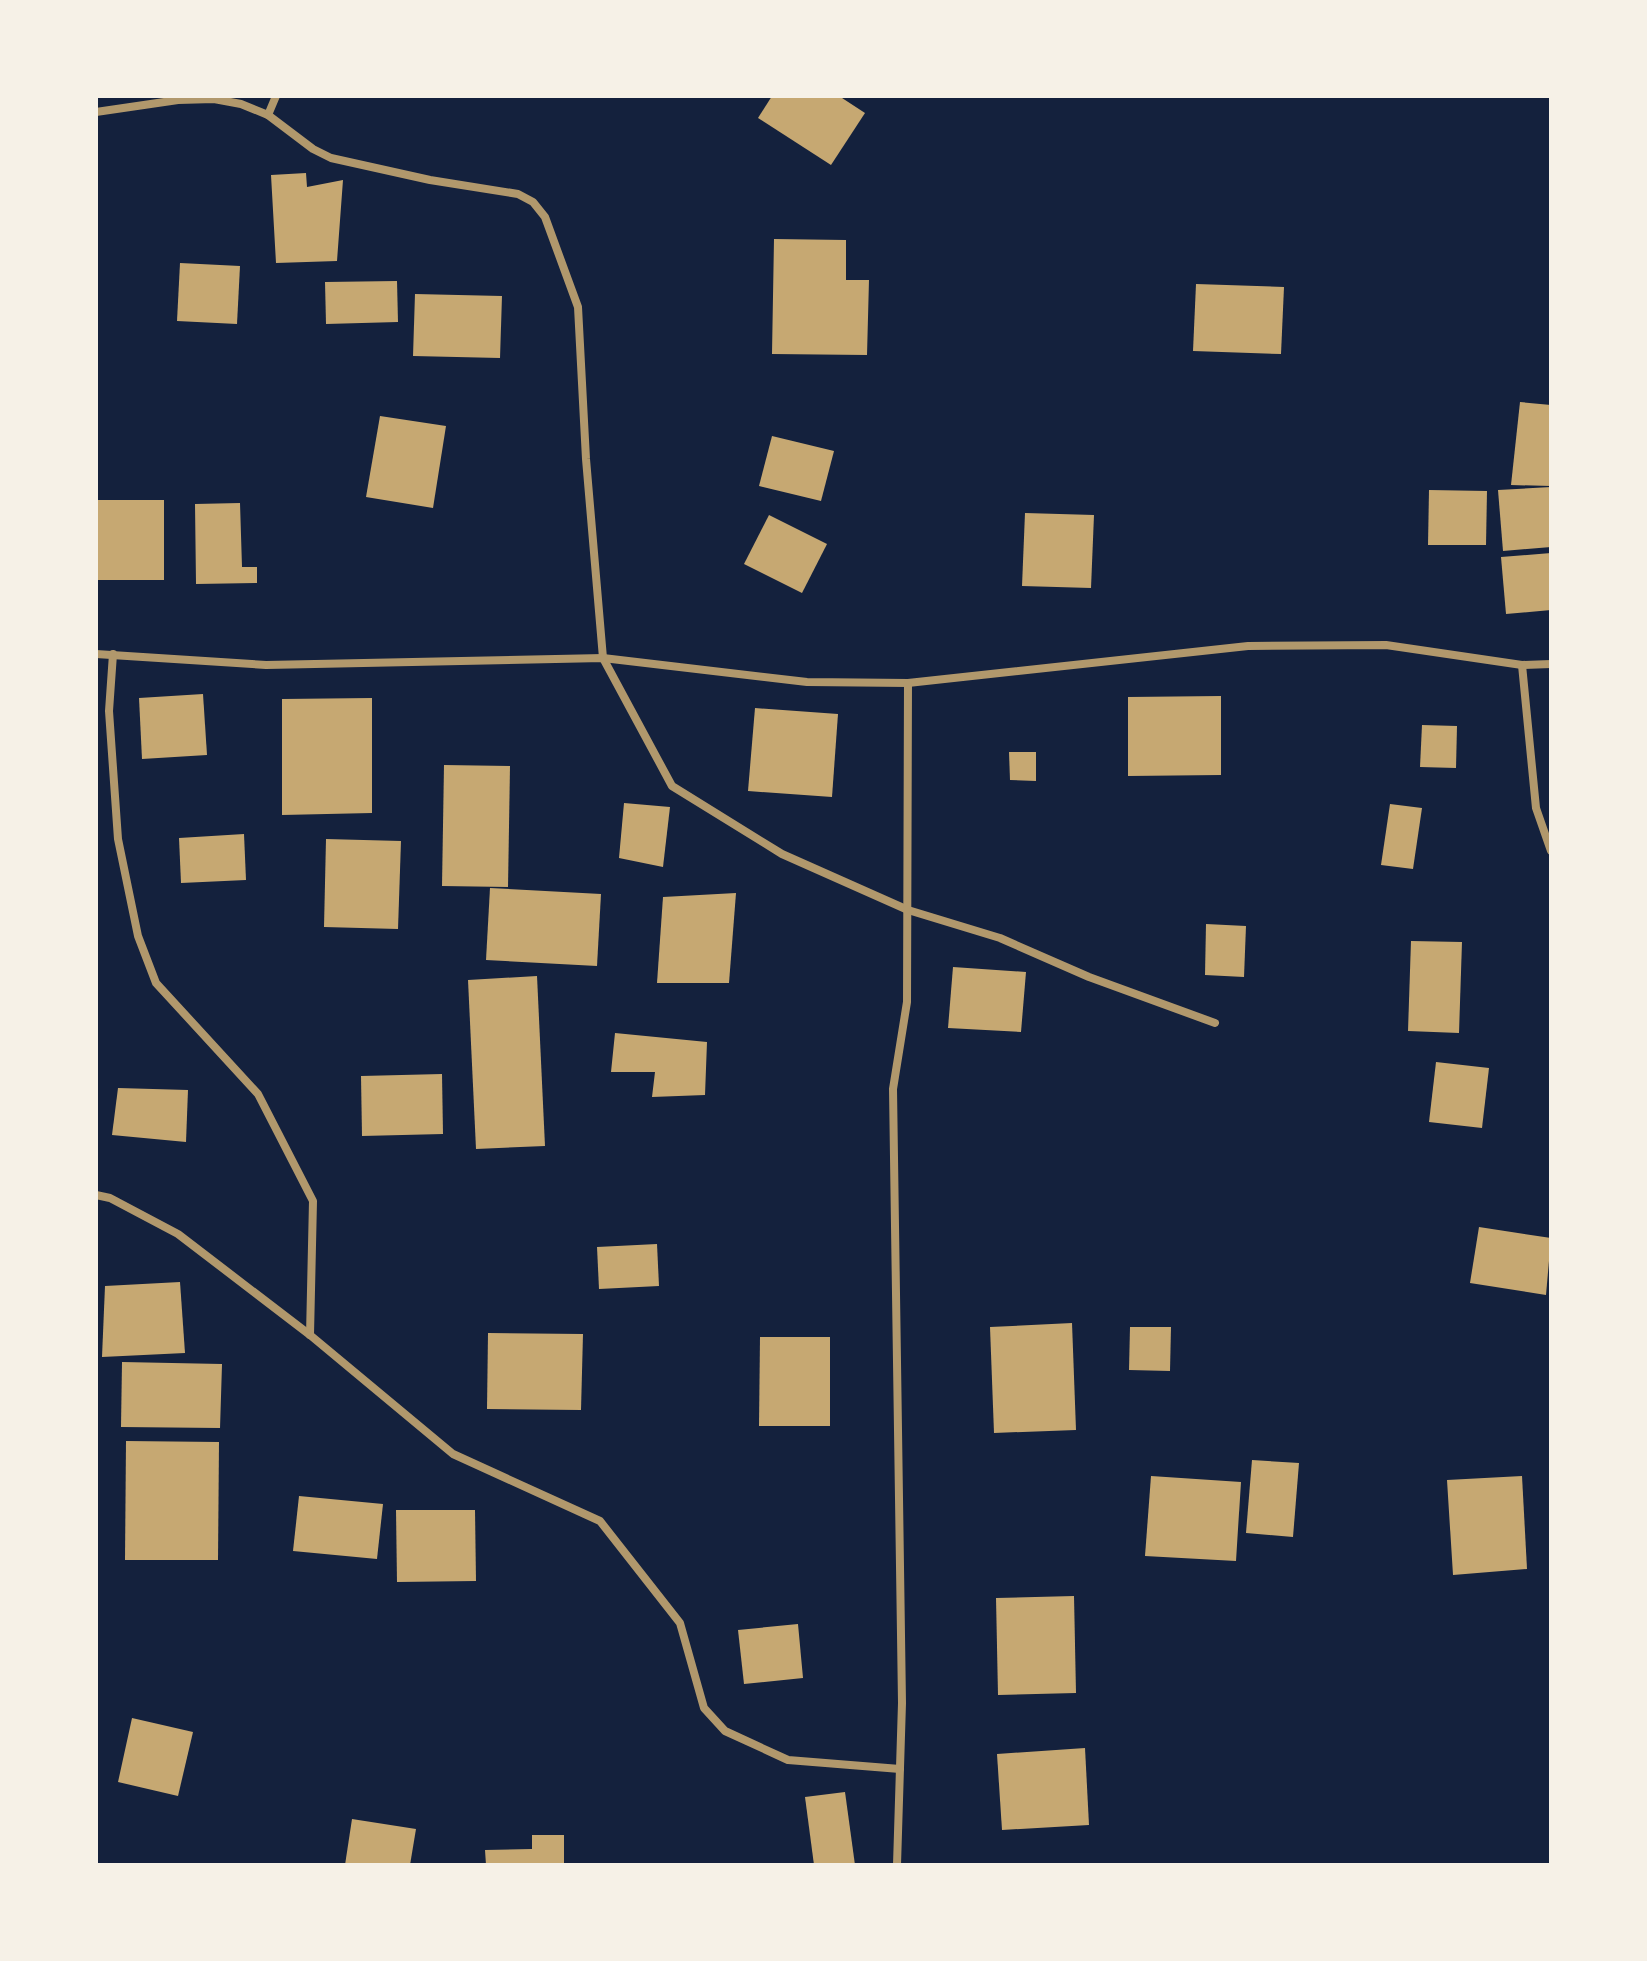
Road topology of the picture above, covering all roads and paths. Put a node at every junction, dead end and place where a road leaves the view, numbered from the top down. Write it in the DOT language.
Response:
graph roads {
  1 [pos="276,96"];
  2 [pos="96,112"];
  3 [pos="268,115"];
  4 [pos="96,654"];
  5 [pos="113,654"];
  6 [pos="603,658"];
  7 [pos="1551,664"];
  8 [pos="1522,665"];
  9 [pos="908,683"];
  10 [pos="1551,851"];
  11 [pos="908,910"];
  12 [pos="1215,1023"];
  13 [pos="96,1195"];
  14 [pos="310,1335"];
  15 [pos="900,1769"];
  16 [pos="897,1865"];
  1 -- 3 [label="street"];
  2 -- 3 [label="street"];
  3 -- 6 [label="street"];
  4 -- 5 [label="street"];
  5 -- 6 [label="street"];
  5 -- 14 [label="street"];
  6 -- 9 [label="street"];
  6 -- 11 [label="street"];
  7 -- 8 [label="street"];
  8 -- 9 [label="street"];
  8 -- 10 [label="street"];
  9 -- 11 [label="street"];
  11 -- 12 [label="street"];
  11 -- 15 [label="street"];
  13 -- 14 [label="street"];
  14 -- 15 [label="street"];
  15 -- 16 [label="street"];
}
